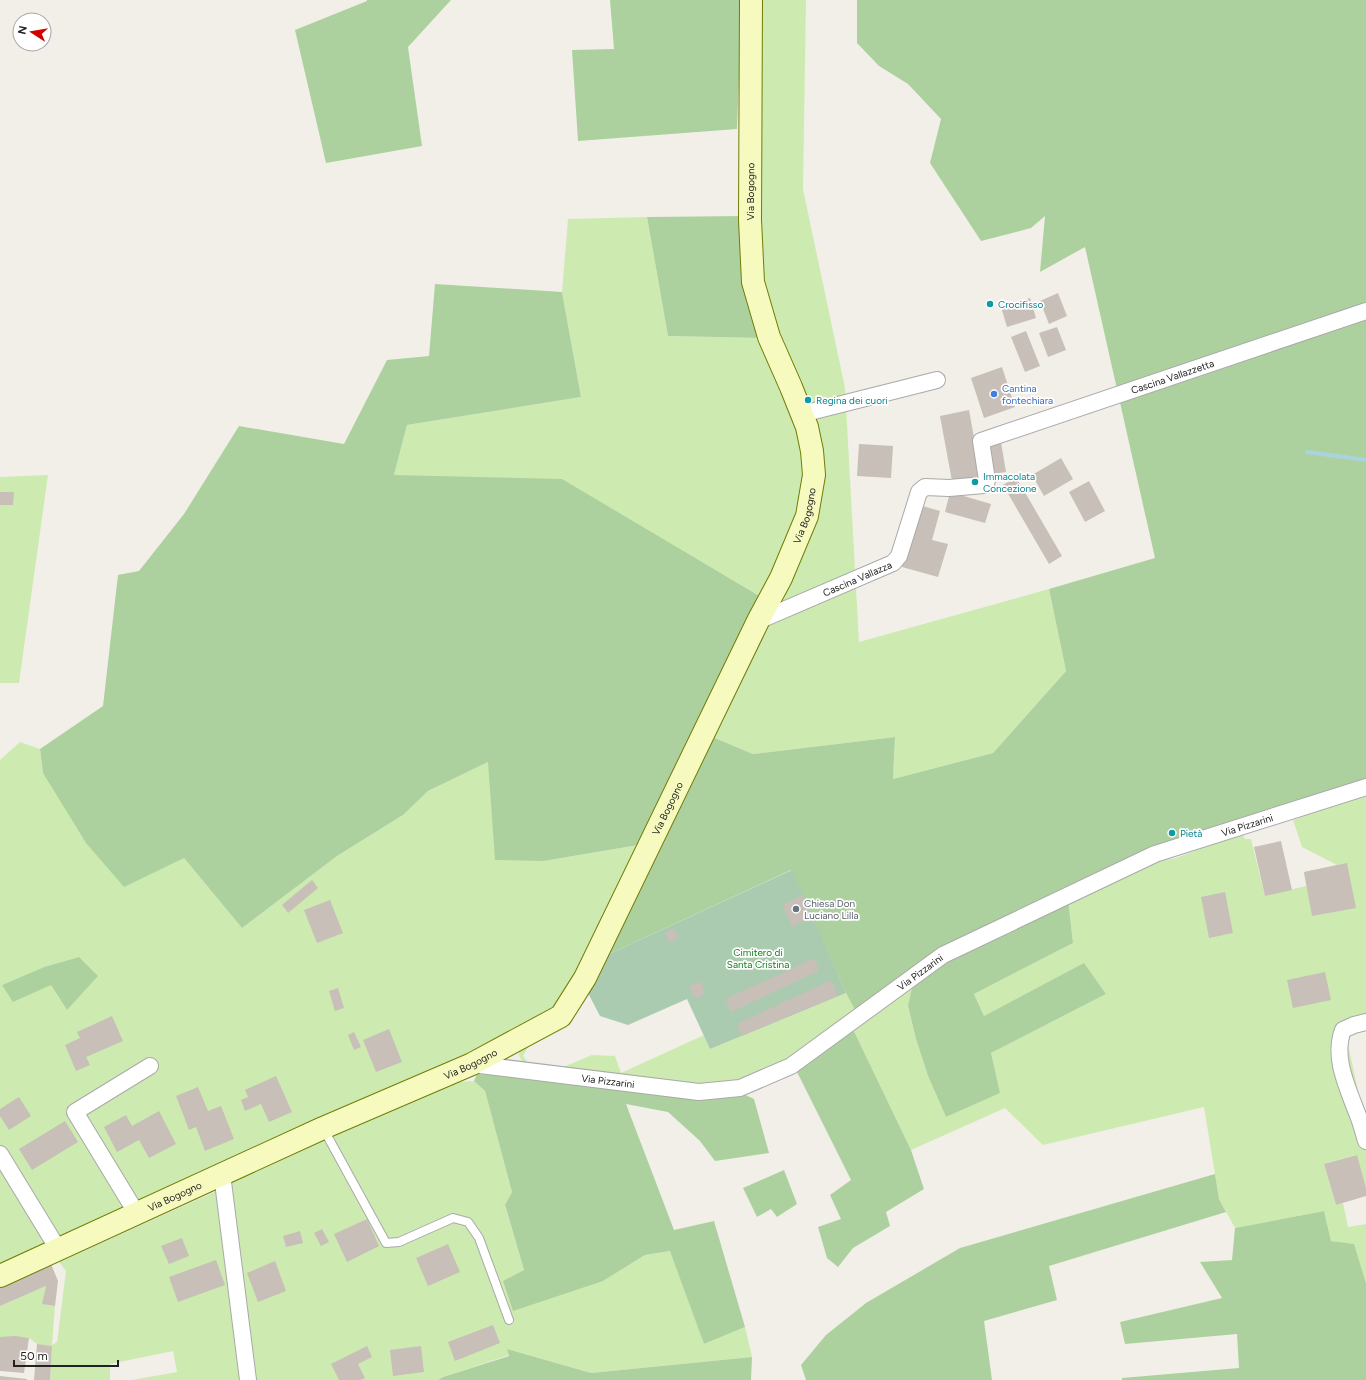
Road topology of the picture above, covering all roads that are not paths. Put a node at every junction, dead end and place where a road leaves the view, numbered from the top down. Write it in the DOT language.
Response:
graph roads {
  1 [pos="751,0"];
  2 [pos="1366,311"];
  3 [pos="937,380"];
  4 [pos="802,414"];
  5 [pos="980,442"];
  6 [pos="758,620"];
  7 [pos="1366,787"];
  8 [pos="1366,1022"];
  9 [pos="472,1064"];
  10 [pos="150,1066"];
  11 [pos="324,1128"];
  12 [pos="1366,1141"];
  13 [pos="0,1154"];
  14 [pos="222,1174"];
  15 [pos="137,1214"];
  16 [pos="58,1249"];
  17 [pos="0,1276"];
  18 [pos="509,1320"];
  19 [pos="248,1380"];
  1 -- 4 [label="main road, Via Bogogno"];
  2 -- 5 [label="street, Cascina Vallazzetta"];
  3 -- 4 [label="street"];
  4 -- 6 [label="main road, Via Bogogno"];
  5 -- 6 [label="street, Cascina Vallazza"];
  6 -- 9 [label="main road, Via Bogogno"];
  7 -- 9 [label="street, Via Pizzarini"];
  8 -- 12 [label="street"];
  9 -- 11 [label="main road, Via Bogogno"];
  10 -- 15 [label="street"];
  11 -- 14 [label="main road, Via Bogogno"];
  11 -- 18 [label="lane"];
  13 -- 16 [label="street"];
  14 -- 15 [label="main road, Via Bogogno"];
  14 -- 19 [label="street"];
  15 -- 16 [label="main road, Via Bogogno"];
  16 -- 17 [label="main road, Via Bogogno"];
}
